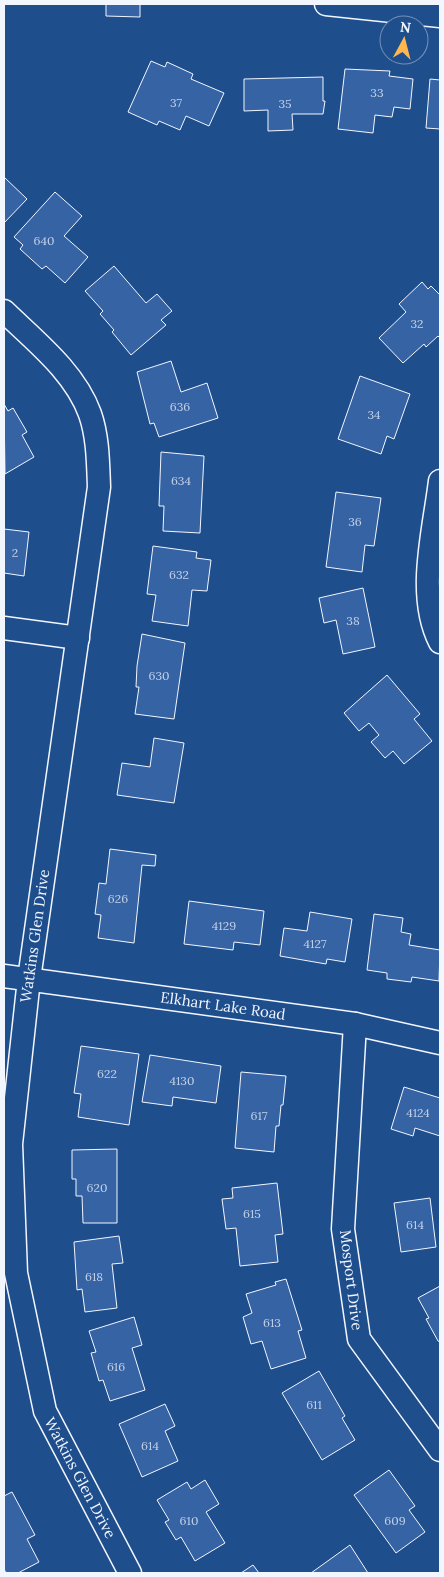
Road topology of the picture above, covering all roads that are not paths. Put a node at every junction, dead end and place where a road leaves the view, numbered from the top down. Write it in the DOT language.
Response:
graph roads {
  1 [pos="326,4"];
  2 [pos="440,16"];
  3 [pos="4,311"];
  4 [pos="440,481"];
  5 [pos="4,628"];
  6 [pos="78,638"];
  7 [pos="440,642"];
  8 [pos="4,976"];
  9 [pos="29,979"];
  10 [pos="354,1024"];
  11 [pos="440,1043"];
  12 [pos="440,1450"];
  13 [pos="130,1573"];
  1 -- 2 [label="street"];
  3 -- 6 [label="street, Watkins Glen Drive"];
  4 -- 7 [label="street"];
  5 -- 6 [label="street"];
  6 -- 9 [label="street, Watkins Glen Drive"];
  8 -- 9 [label="street, Elkhart Lake Road"];
  9 -- 10 [label="street, Elkhart Lake Road"];
  9 -- 13 [label="street, Watkins Glen Drive"];
  10 -- 11 [label="street, Elkhart Lake Road"];
  10 -- 12 [label="street, Mosport Drive"];
}
